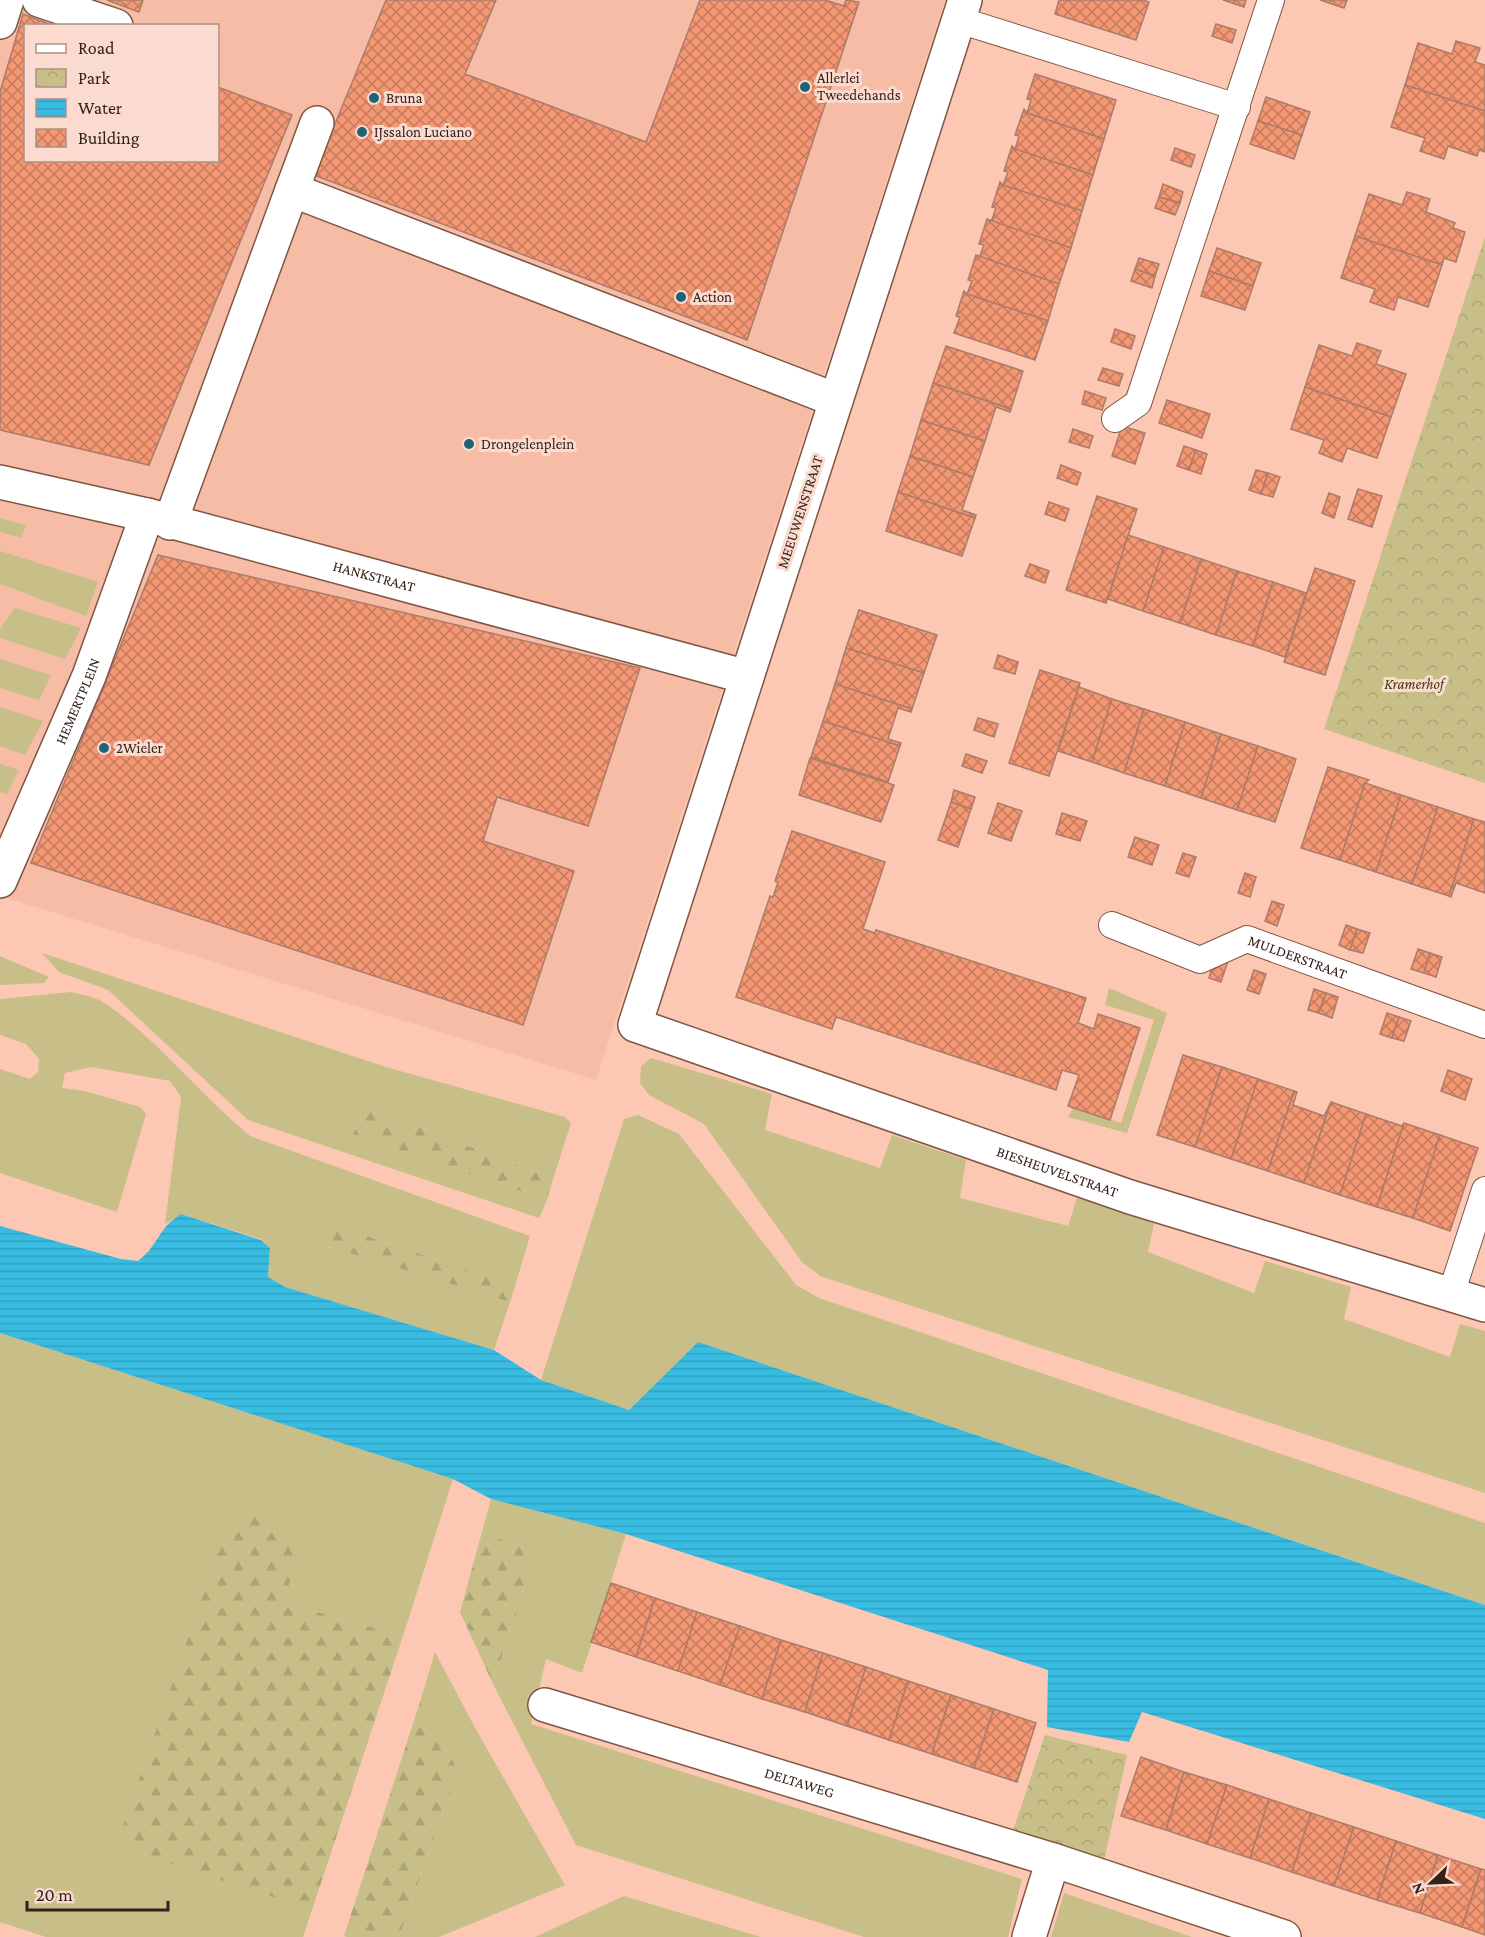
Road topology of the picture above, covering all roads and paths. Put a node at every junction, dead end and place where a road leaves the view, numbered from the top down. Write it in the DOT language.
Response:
graph roads {
  1 [pos="7,0"];
  2 [pos="39,0"];
  3 [pos="1271,0"];
  4 [pos="962,10"];
  5 [pos="0,22"];
  6 [pos="110,24"];
  7 [pos="1237,107"];
  8 [pos="317,123"];
  9 [pos="292,190"];
  10 [pos="836,400"];
  11 [pos="1115,418"];
  12 [pos="0,482"];
  13 [pos="158,519"];
  14 [pos="747,677"];
  15 [pos="0,881"];
  16 [pos="1112,926"];
  17 [pos="635,1025"];
  18 [pos="1485,1025"];
  19 [pos="1485,1190"];
  20 [pos="1451,1294"];
  21 [pos="1485,1305"];
  22 [pos="545,1705"];
  23 [pos="1053,1860"];
  24 [pos="1029,1937"];
  25 [pos="1284,1937"];
  1 -- 5 [label="street"];
  2 -- 6 [label="street"];
  3 -- 7 [label="lane"];
  4 -- 7 [label="lane"];
  4 -- 10 [label="street, MEEUWENSTRAAT"];
  7 -- 11 [label="lane"];
  8 -- 9 [label="street"];
  9 -- 10 [label="street"];
  9 -- 13 [label="street"];
  10 -- 14 [label="street, MEEUWENSTRAAT"];
  12 -- 13 [label="street, HANKSTRAAT"];
  13 -- 14 [label="street, HANKSTRAAT"];
  13 -- 15 [label="street, HEMERTPLEIN"];
  14 -- 17 [label="street, MEEUWENSTRAAT"];
  16 -- 18 [label="lane, MULDERSTRAAT"];
  17 -- 20 [label="street, BIESHEUVELSTRAAT"];
  19 -- 20 [label="lane"];
  20 -- 21 [label="street, BIESHEUVELSTRAAT"];
  22 -- 23 [label="street, DELTAWEG"];
  23 -- 24 [label="street"];
  23 -- 25 [label="street, DELTAWEG"];
}
